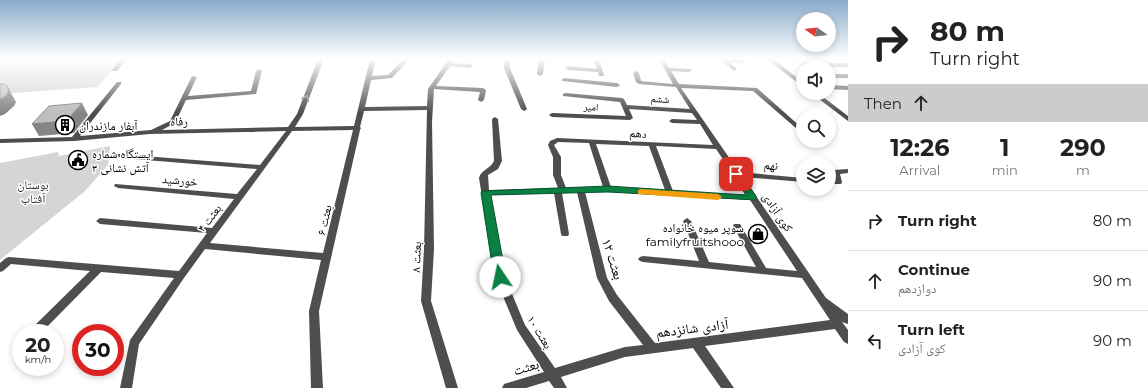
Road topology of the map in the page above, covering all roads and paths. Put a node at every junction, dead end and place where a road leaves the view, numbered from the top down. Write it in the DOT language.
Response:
graph roads {
  1 [pos="194,77"];
  2 [pos="258,77"];
  3 [pos="315,77"];
  4 [pos="388,77"];
  5 [pos="439,77"];
  6 [pos="511,77"];
  7 [pos="601,77"];
  8 [pos="637,77"];
  9 [pos="672,77"];
  10 [pos="369,78"];
  11 [pos="564,80"];
  12 [pos="119,83"];
  13 [pos="485,83"];
  14 [pos="617,85"];
  15 [pos="604,86"];
  16 [pos="678,86"];
  17 [pos="432,87"];
  18 [pos="836,87"];
  19 [pos="848,88"];
  20 [pos="483,90"];
  21 [pos="566,95"];
  22 [pos="184,98"];
  23 [pos="481,100"];
  24 [pos="823,100"];
  25 [pos="626,107"];
  26 [pos="430,108"];
  27 [pos="362,109"];
  28 [pos="524,109"];
  29 [pos="694,111"];
  30 [pos="552,115"];
  31 [pos="495,119"];
  32 [pos="848,120"];
  33 [pos="672,121"];
  34 [pos="701,122"];
  35 [pos="796,125"];
  36 [pos="358,128"];
  37 [pos="290,130"];
  38 [pos="152,132"];
  39 [pos="74,139"];
  40 [pos="0,141"];
  41 [pos="592,142"];
  42 [pos="652,145"];
  43 [pos="718,147"];
  44 [pos="121,156"];
  45 [pos="262,167"];
  46 [pos="848,171"];
  47 [pos="836,172"];
  48 [pos="836,172"];
  49 [pos="736,174"];
  50 [pos="796,179"];
  51 [pos="836,182"];
  52 [pos="118,186"];
  53 [pos="608,189"];
  54 [pos="560,190"];
  55 [pos="580,190"];
  56 [pos="486,193"];
  57 [pos="670,194"];
  58 [pos="240,197"];
  59 [pos="753,198"];
  60 [pos="100,221"];
  61 [pos="687,221"];
  62 [pos="737,226"];
  63 [pos="214,231"];
  64 [pos="565,234"];
  65 [pos="203,246"];
  66 [pos="327,257"];
  67 [pos="643,258"];
  68 [pos="705,265"];
  69 [pos="0,268"];
  70 [pos="100,268"];
  71 [pos="763,271"];
  72 [pos="181,275"];
  73 [pos="804,275"];
  74 [pos="843,322"];
  75 [pos="43,324"];
  76 [pos="848,339"];
  77 [pos="695,342"];
  78 [pos="652,348"];
  79 [pos="553,374"];
  80 [pos="126,388"];
  81 [pos="317,388"];
  82 [pos="452,388"];
  83 [pos="508,388"];
  84 [pos="561,388"];
  85 [pos="728,388"];
  1 -- 22 [label="street"];
  2 -- 22 [label="street"];
  37 -- 3 [label="street, بعثت ۴, one-way"];
  4 -- 10 [label="street"];
  5 -- 17 [label="street"];
  6 -- 28 [label="street"];
  7 -- 15 [label="street"];
  8 -- 16 [label="street"];
  9 -- 16 [label="street, کوی آزادی"];
  10 -- 27 [label="street, بعثت ۶"];
  11 -- 15 [label="street"];
  12 -- 39 [label="street"];
  13 -- 20 [label="street"];
  14 -- 15 [label="street"];
  16 -- 29 [label="street, کوی آزادی"];
  16 -- 35 [label="street"];
  17 -- 20 [label="street"];
  17 -- 26 [label="street, بعثت ٨"];
  18 -- 19 [label="street"];
  20 -- 23 [label="street"];
  21 -- 25 [label="street"];
  22 -- 38 [label="street"];
  24 -- 32 [label="street"];
  25 -- 29 [label="street, ششم"];
  25 -- 30 [label="street, امیر"];
  26 -- 27 [label="street"];
  26 -- 82 [label="street, بعثت ٨"];
  27 -- 36 [label="street, بعثت ۶"];
  29 -- 34 [label="street, کوی آزادی"];
  31 -- 56 [label="street, بعثت ۱۰"];
  33 -- 34 [label="street"];
  34 -- 43 [label="street, کوی آزادی"];
  36 -- 37 [label="street, رفاه"];
  36 -- 66 [label="street, بعثت ۶"];
  37 -- 38 [label="street, رفاه"];
  37 -- 45 [label="street, بعثت ۴"];
  38 -- 39 [label="street, رفاه"];
  39 -- 40 [label="street, رفاه"];
  41 -- 42 [label="street, دهم"];
  41 -- 53 [label="street"];
  41 -- 54 [label="street, دهم"];
  42 -- 43 [label="street, دهم"];
  42 -- 57 [label="street"];
  43 -- 49 [label="street, کوی آزادی"];
  44 -- 45 [label="street"];
  45 -- 58 [label="street, بعثت ۴"];
  46 -- 47 [label="street"];
  48 -- 51 [label="street"];
  49 -- 50 [label="street, نهم"];
  49 -- 59 [label="street, کوی آزادی"];
  52 -- 58 [label="street, خورشید"];
  53 -- 55 [label="street"];
  53 -- 57 [label="street"];
  54 -- 55 [label="street"];
  54 -- 56 [label="street"];
  54 -- 64 [label="street"];
  55 -- 78 [label="street, بعثت ۱۲"];
  56 -- 79 [label="street, بعثت ۱۰"];
  57 -- 59 [label="street"];
  58 -- 63 [label="street, بعثت ۴"];
  59 -- 73 [label="street, کوی آزادی"];
  60 -- 63 [label="street"];
  61 -- 68 [label="street"];
  62 -- 71 [label="street"];
  63 -- 65 [label="street, بعثت ۴"];
  65 -- 66 [label="street"];
  65 -- 72 [label="street, بعثت ۴"];
  66 -- 81 [label="street, بعثت ۶"];
  67 -- 68 [label="street"];
  68 -- 71 [label="street"];
  69 -- 70 [label="street"];
  70 -- 72 [label="street"];
  70 -- 75 [label="street"];
  71 -- 73 [label="street"];
  72 -- 80 [label="street, بعثت ۴"];
  73 -- 74 [label="street, کوی آزادی"];
  74 -- 76 [label="street"];
  74 -- 77 [label="street, آزادی شانزدهم"];
  77 -- 78 [label="street, آزادی شانزدهم"];
  77 -- 85 [label="street"];
  78 -- 79 [label="street, آزادی شانزدهم"];
  79 -- 83 [label="street, بعثت"];
  79 -- 84 [label="street, بعثت ۱۰"];
}
